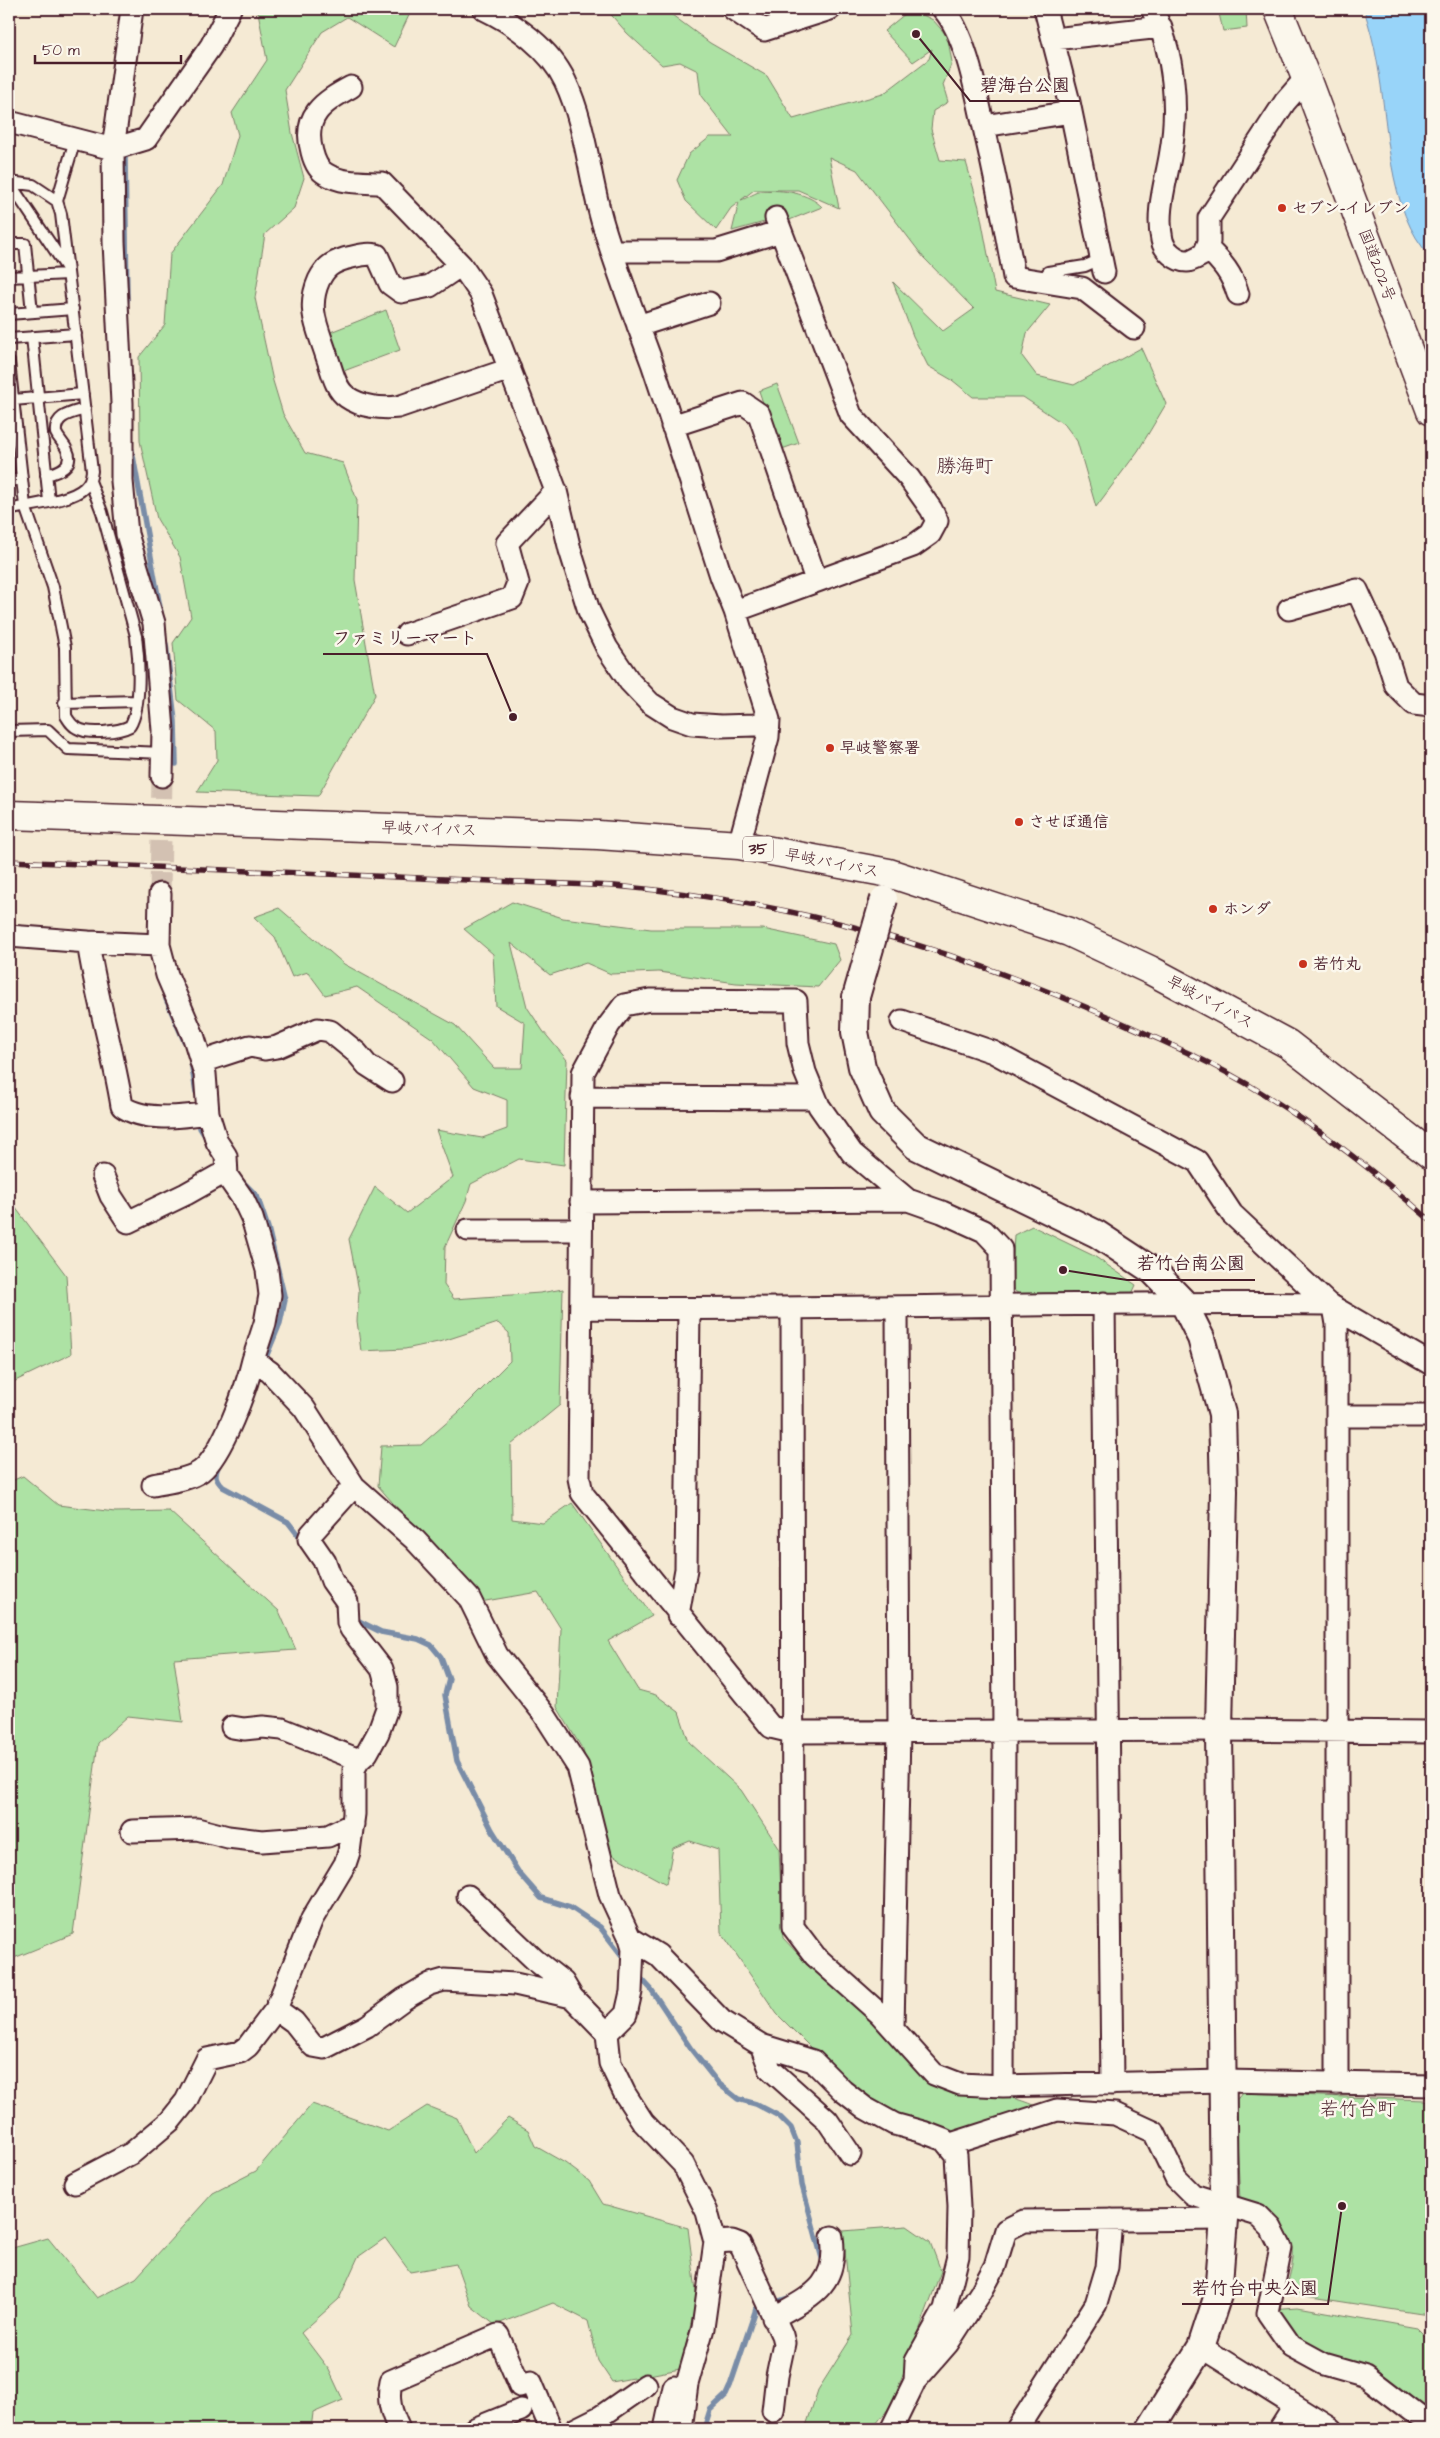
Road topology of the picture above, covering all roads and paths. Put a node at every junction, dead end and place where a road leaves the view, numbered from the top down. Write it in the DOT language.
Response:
graph roads {
  1 [pos="132,9"];
  2 [pos="230,9"];
  3 [pos="484,9"];
  4 [pos="733,9"];
  5 [pos="830,9"];
  6 [pos="943,9"];
  7 [pos="1045,9"];
  8 [pos="1278,9"];
  9 [pos="1157,18"];
  10 [pos="1054,38"];
  11 [pos="1306,78"];
  12 [pos="351,87"];
  13 [pos="1072,112"];
  14 [pos="9,122"];
  15 [pos="984,126"];
  16 [pos="75,140"];
  17 [pos="113,149"];
  18 [pos="9,182"];
  19 [pos="58,201"];
  20 [pos="9,244"];
  21 [pos="1207,248"];
  22 [pos="612,251"];
  23 [pos="461,265"];
  24 [pos="1102,266"];
  25 [pos="68,272"];
  26 [pos="28,276"];
  27 [pos="9,277"];
  28 [pos="1042,281"];
  29 [pos="1238,294"];
  30 [pos="709,303"];
  31 [pos="73,309"];
  32 [pos="32,312"];
  33 [pos="9,314"];
  34 [pos="638,326"];
  35 [pos="1134,328"];
  36 [pos="76,334"];
  37 [pos="32,337"];
  38 [pos="9,339"];
  39 [pos="9,368"];
  40 [pos="510,369"];
  41 [pos="83,394"];
  42 [pos="37,398"];
  43 [pos="13,400"];
  44 [pos="85,409"];
  45 [pos="1431,411"];
  46 [pos="672,426"];
  47 [pos="13,432"];
  48 [pos="46,474"];
  49 [pos="22,479"];
  50 [pos="9,481"];
  51 [pos="90,481"];
  52 [pos="556,491"];
  53 [pos="49,501"];
  54 [pos="25,506"];
  55 [pos="9,510"];
  56 [pos="816,580"];
  57 [pos="1289,609"];
  58 [pos="735,611"];
  59 [pos="407,634"];
  60 [pos="136,701"];
  61 [pos="64,703"];
  62 [pos="1431,706"];
  63 [pos="769,720"];
  64 [pos="9,731"];
  65 [pos="163,754"];
  66 [pos="162,776"];
  67 [pos="9,815"];
  68 [pos="739,845"];
  69 [pos="886,886"];
  70 [pos="160,894"];
  71 [pos="9,936"];
  72 [pos="88,942"];
  73 [pos="159,945"];
  74 [pos="902,1021"];
  75 [pos="201,1062"];
  76 [pos="392,1081"];
  77 [pos="582,1097"];
  78 [pos="815,1098"];
  79 [pos="199,1115"];
  80 [pos="1431,1155"];
  81 [pos="226,1166"];
  82 [pos="104,1176"];
  83 [pos="908,1200"];
  84 [pos="581,1202"];
  85 [pos="468,1230"];
  86 [pos="581,1230"];
  87 [pos="1183,1302"];
  88 [pos="1104,1303"];
  89 [pos="1001,1305"];
  90 [pos="1331,1306"];
  91 [pos="581,1308"];
  92 [pos="792,1308"];
  93 [pos="896,1308"];
  94 [pos="689,1309"];
  95 [pos="253,1360"];
  96 [pos="1431,1364"];
  97 [pos="1337,1416"];
  98 [pos="1427,1416"];
  99 [pos="153,1486"];
  100 [pos="354,1486"];
  101 [pos="678,1615"];
  102 [pos="232,1727"];
  103 [pos="1219,1730"];
  104 [pos="899,1731"];
  105 [pos="1004,1731"];
  106 [pos="1108,1731"];
  107 [pos="792,1732"];
  108 [pos="1338,1732"];
  109 [pos="1431,1732"];
  110 [pos="359,1760"];
  111 [pos="352,1824"];
  112 [pos="132,1831"];
  113 [pos="468,1896"];
  114 [pos="632,1943"];
  115 [pos="572,1997"];
  116 [pos="276,2009"];
  117 [pos="894,2028"];
  118 [pos="607,2033"];
  119 [pos="761,2045"];
  120 [pos="1224,2081"];
  121 [pos="1112,2084"];
  122 [pos="1337,2084"];
  123 [pos="1003,2086"];
  124 [pos="1431,2086"];
  125 [pos="948,2145"];
  126 [pos="850,2154"];
  127 [pos="75,2183"];
  128 [pos="1224,2211"];
  129 [pos="1111,2220"];
  130 [pos="832,2237"];
  131 [pos="716,2242"];
  132 [pos="769,2309"];
  133 [pos="1201,2347"];
  134 [pos="691,2371"];
  135 [pos="915,2381"];
  136 [pos="646,2385"];
  137 [pos="1294,2407"];
  138 [pos="521,2410"];
  139 [pos="773,2411"];
  140 [pos="1431,2421"];
  141 [pos="398,2429"];
  142 [pos="474,2429"];
  143 [pos="552,2429"];
  144 [pos="576,2429"];
  145 [pos="665,2429"];
  146 [pos="681,2429"];
  147 [pos="895,2429"];
  148 [pos="1016,2429"];
  149 [pos="1150,2429"];
  150 [pos="1280,2429"];
  151 [pos="1332,2429"];
  1 -- 17 [label="street"];
  2 -- 17 [label="street"];
  3 -- 22 [label="street"];
  4 -- 5 [label="street"];
  6 -- 15 [label="street"];
  7 -- 10 [label="street"];
  8 -- 11 [label="highway, 国道202号"];
  9 -- 10 [label="street"];
  9 -- 21 [label="street"];
  10 -- 13 [label="street"];
  11 -- 21 [label="street"];
  11 -- 45 [label="highway, 国道202号"];
  12 -- 23 [label="street"];
  13 -- 15 [label="street"];
  13 -- 24 [label="street"];
  14 -- 16 [label="street"];
  15 -- 28 [label="street"];
  16 -- 17 [label="street"];
  16 -- 19 [label="lane"];
  17 -- 65 [label="street"];
  18 -- 19 [label="lane"];
  18 -- 25 [label="lane"];
  19 -- 25 [label="lane"];
  20 -- 26 [label="lane"];
  21 -- 29 [label="street"];
  22 -- 34 [label="street"];
  22 -- 56 [label="street"];
  23 -- 40 [label="street"];
  23 -- 40 [label="street"];
  24 -- 28 [label="lane"];
  25 -- 26 [label="lane"];
  25 -- 31 [label="lane"];
  26 -- 27 [label="lane"];
  26 -- 32 [label="lane"];
  28 -- 35 [label="street"];
  30 -- 34 [label="street"];
  31 -- 32 [label="lane"];
  31 -- 36 [label="lane"];
  32 -- 33 [label="lane"];
  34 -- 46 [label="street"];
  36 -- 37 [label="lane"];
  36 -- 41 [label="lane"];
  37 -- 38 [label="lane"];
  37 -- 42 [label="lane"];
  39 -- 43 [label="lane"];
  40 -- 52 [label="street"];
  41 -- 42 [label="lane"];
  41 -- 44 [label="lane"];
  42 -- 43 [label="lane"];
  42 -- 48 [label="lane"];
  43 -- 47 [label="lane"];
  44 -- 48 [label="lane"];
  44 -- 51 [label="lane"];
  46 -- 56 [label="street"];
  46 -- 58 [label="street"];
  47 -- 49 [label="lane"];
  48 -- 53 [label="lane"];
  49 -- 50 [label="lane"];
  49 -- 54 [label="lane"];
  51 -- 53 [label="lane"];
  51 -- 60 [label="lane"];
  52 -- 59 [label="street"];
  52 -- 63 [label="street"];
  53 -- 54 [label="lane"];
  54 -- 55 [label="lane"];
  54 -- 61 [label="lane"];
  56 -- 58 [label="street"];
  57 -- 62 [label="street"];
  58 -- 63 [label="street"];
  60 -- 61 [label="lane"];
  60 -- 61 [label="lane"];
  63 -- 68 [label="street"];
  64 -- 65 [label="lane"];
  65 -- 66 [label="street"];
  67 -- 68 [label="highway, 早岐バイパス / 35"];
  68 -- 69 [label="highway, 早岐バイパス / 35"];
  69 -- 80 [label="highway, 早岐バイパス / 35"];
  69 -- 87 [label="street, bridge"];
  70 -- 73 [label="street"];
  71 -- 72 [label="street"];
  72 -- 73 [label="street"];
  72 -- 79 [label="street"];
  73 -- 75 [label="street"];
  74 -- 90 [label="street"];
  75 -- 76 [label="street"];
  75 -- 79 [label="street"];
  77 -- 78 [label="street"];
  77 -- 78 [label="street"];
  77 -- 84 [label="street"];
  78 -- 83 [label="street"];
  79 -- 81 [label="street"];
  81 -- 82 [label="street"];
  81 -- 95 [label="street"];
  83 -- 84 [label="street"];
  83 -- 89 [label="street"];
  84 -- 86 [label="street"];
  85 -- 86 [label="street"];
  86 -- 91 [label="street"];
  87 -- 88 [label="street"];
  87 -- 90 [label="street"];
  87 -- 103 [label="street"];
  88 -- 89 [label="street"];
  88 -- 106 [label="street"];
  89 -- 93 [label="street"];
  89 -- 105 [label="street"];
  90 -- 96 [label="street"];
  90 -- 97 [label="street"];
  91 -- 94 [label="street"];
  91 -- 101 [label="street"];
  92 -- 93 [label="street"];
  92 -- 94 [label="street"];
  92 -- 107 [label="street"];
  93 -- 104 [label="street"];
  94 -- 101 [label="street"];
  95 -- 99 [label="street"];
  95 -- 100 [label="street"];
  97 -- 98 [label="street"];
  97 -- 108 [label="street"];
  100 -- 110 [label="street"];
  100 -- 114 [label="street"];
  101 -- 107 [label="street"];
  102 -- 110 [label="street"];
  103 -- 106 [label="street"];
  103 -- 108 [label="street"];
  103 -- 120 [label="street"];
  104 -- 105 [label="street"];
  104 -- 107 [label="street"];
  104 -- 117 [label="street"];
  105 -- 106 [label="street"];
  105 -- 123 [label="street"];
  106 -- 121 [label="street"];
  107 -- 117 [label="street"];
  108 -- 109 [label="street"];
  108 -- 122 [label="street"];
  110 -- 111 [label="street"];
  111 -- 112 [label="street"];
  111 -- 116 [label="street"];
  113 -- 115 [label="street"];
  114 -- 118 [label="street"];
  114 -- 119 [label="street"];
  115 -- 116 [label="street"];
  115 -- 118 [label="street"];
  116 -- 127 [label="street"];
  117 -- 123 [label="street"];
  118 -- 131 [label="street"];
  119 -- 125 [label="street"];
  119 -- 126 [label="street"];
  120 -- 121 [label="street"];
  120 -- 122 [label="street"];
  120 -- 128 [label="street"];
  121 -- 123 [label="street"];
  122 -- 124 [label="street"];
  125 -- 128 [label="street"];
  125 -- 135 [label="street"];
  128 -- 129 [label="street"];
  128 -- 133 [label="street"];
  128 -- 140 [label="street"];
  129 -- 135 [label="street"];
  129 -- 148 [label="street"];
  130 -- 132 [label="street"];
  131 -- 132 [label="street"];
  131 -- 134 [label="street"];
  132 -- 139 [label="street"];
  133 -- 137 [label="street"];
  133 -- 149 [label="street"];
  134 -- 145 [label="street"];
  134 -- 146 [label="street"];
  135 -- 147 [label="street"];
  136 -- 144 [label="street"];
  137 -- 150 [label="street"];
  137 -- 151 [label="street"];
  138 -- 142 [label="street"];
  141 -- 143 [label="street"];
}
